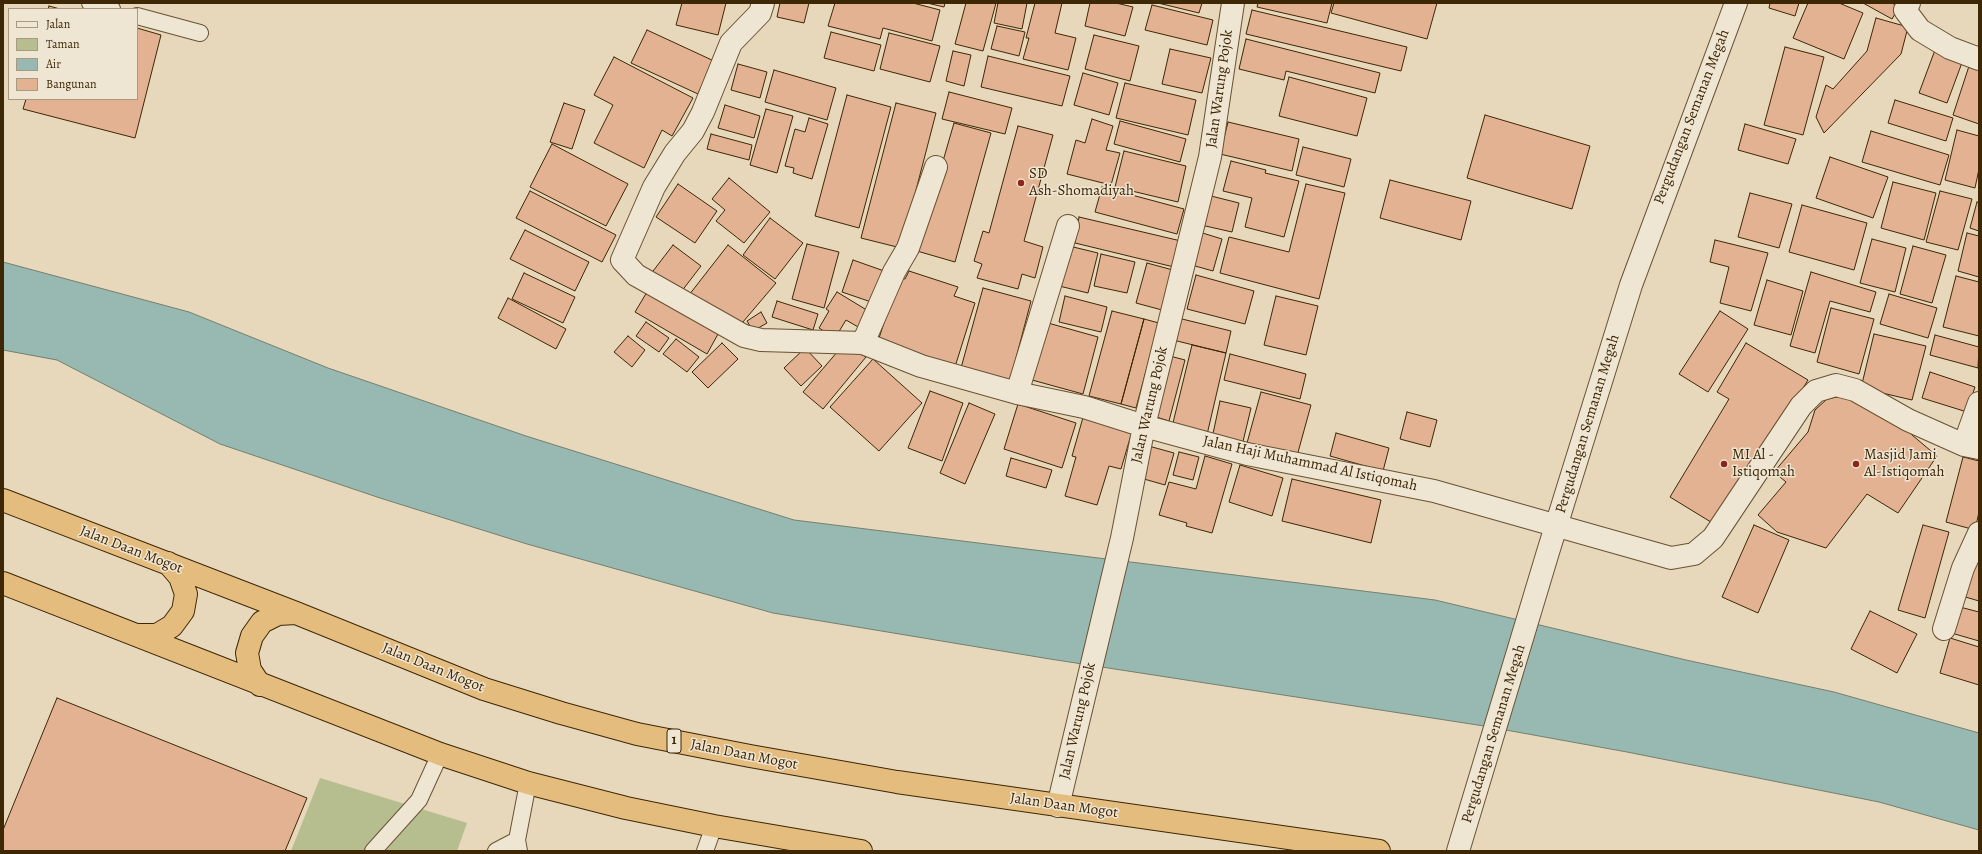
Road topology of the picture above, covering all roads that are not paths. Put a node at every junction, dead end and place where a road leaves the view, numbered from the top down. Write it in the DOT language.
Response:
graph roads {
  1 [pos="90,3"];
  2 [pos="763,3"];
  3 [pos="1233,3"];
  4 [pos="1736,3"];
  5 [pos="1909,3"];
  6 [pos="108,8"];
  7 [pos="138,16"];
  8 [pos="200,33"];
  9 [pos="1979,59"];
  10 [pos="936,167"];
  11 [pos="1068,226"];
  12 [pos="863,343"];
  13 [pos="1017,393"];
  14 [pos="1979,404"];
  15 [pos="1144,426"];
  16 [pos="1972,446"];
  17 [pos="3,500"];
  18 [pos="1556,526"];
  19 [pos="1979,533"];
  20 [pos="168,564"];
  21 [pos="3,583"];
  22 [pos="296,613"];
  23 [pos="1944,629"];
  24 [pos="139,635"];
  25 [pos="260,684"];
  26 [pos="440,754"];
  27 [pos="528,783"];
  28 [pos="1058,806"];
  29 [pos="714,826"];
  30 [pos="518,846"];
  31 [pos="372,851"];
  32 [pos="496,851"];
  33 [pos="705,851"];
  34 [pos="861,851"];
  35 [pos="1379,851"];
  36 [pos="1458,851"];
  1 -- 6 [label="lane"];
  2 -- 12 [label="street, Jalan Haji Muhammad Al Istiqomah"];
  3 -- 15 [label="street, Jalan Warung Pojok"];
  4 -- 18 [label="street, Pergudangan Semanan Megah"];
  5 -- 9 [label="street"];
  7 -- 8 [label="lane"];
  10 -- 12 [label="street"];
  11 -- 13 [label="street"];
  12 -- 13 [label="street, Jalan Haji Muhammad Al Istiqomah"];
  13 -- 15 [label="street, Jalan Haji Muhammad Al Istiqomah"];
  14 -- 16 [label="street"];
  15 -- 18 [label="street, Jalan Haji Muhammad Al Istiqomah"];
  15 -- 28 [label="street, Jalan Warung Pojok"];
  16 -- 18 [label="street, Jalan Haji Muhammad Al Istiqomah"];
  17 -- 20 [label="highway, Jalan Daan Mogot / 1"];
  18 -- 36 [label="street, Pergudangan Semanan Megah"];
  19 -- 23 [label="street"];
  20 -- 22 [label="highway, Jalan Daan Mogot / 1"];
  20 -- 24 [label="highway"];
  21 -- 24 [label="highway"];
  22 -- 25 [label="highway"];
  22 -- 28 [label="highway, Jalan Daan Mogot / 1"];
  24 -- 25 [label="highway"];
  25 -- 26 [label="highway"];
  26 -- 27 [label="highway"];
  26 -- 31 [label="lane"];
  27 -- 29 [label="highway"];
  27 -- 30 [label="lane"];
  28 -- 35 [label="highway, Jalan Daan Mogot / 1"];
  29 -- 33 [label="lane"];
  29 -- 34 [label="highway"];
  30 -- 32 [label="lane"];
}
